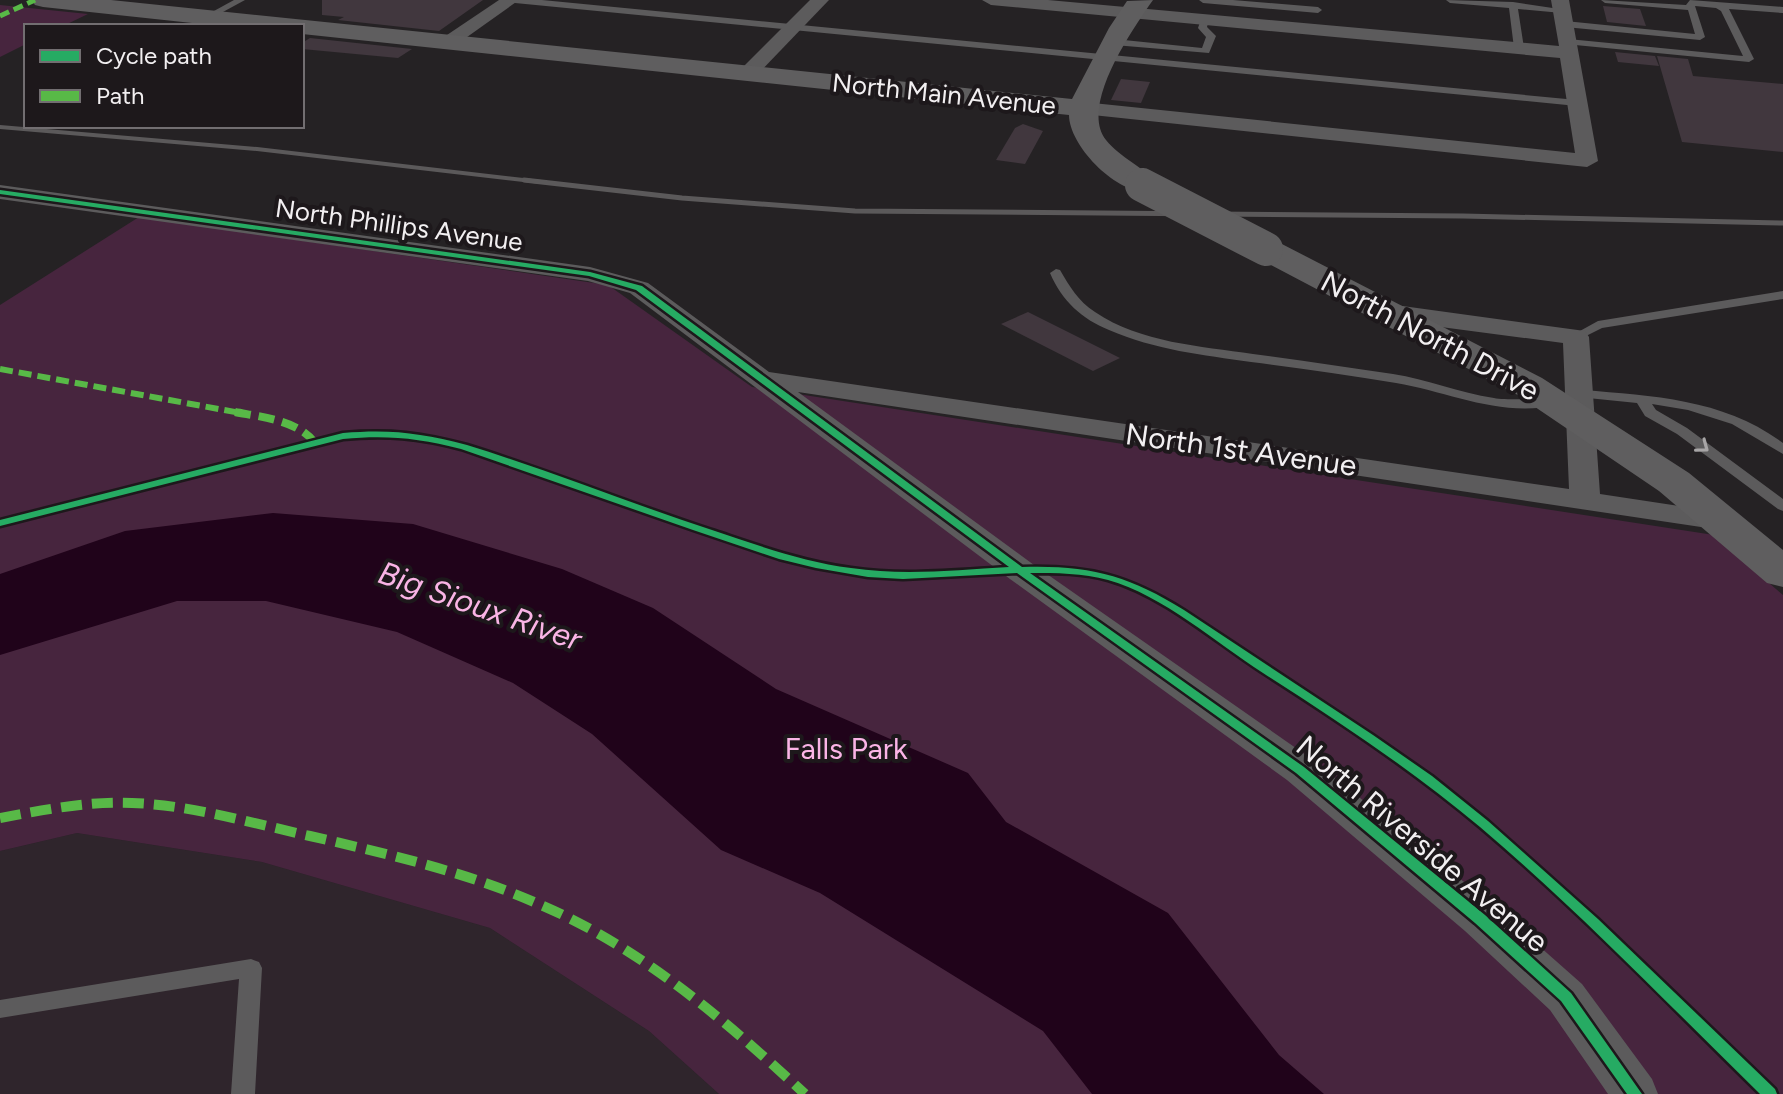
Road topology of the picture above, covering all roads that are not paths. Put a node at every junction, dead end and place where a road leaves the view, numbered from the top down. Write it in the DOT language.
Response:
graph roads {
  1 [pos="43,0"];
  2 [pos="241,0"];
  3 [pos="512,0"];
  4 [pos="820,0"];
  5 [pos="991,0"];
  6 [pos="1203,0"];
  7 [pos="1450,0"];
  8 [pos="1605,0"];
  9 [pos="1475,1"];
  10 [pos="1133,4"];
  11 [pos="1716,4"];
  12 [pos="1319,5"];
  13 [pos="1513,5"];
  14 [pos="1691,8"];
  15 [pos="202,9"];
  16 [pos="1783,10"];
  17 [pos="1205,19"];
  18 [pos="279,24"];
  19 [pos="1565,26"];
  20 [pos="304,27"];
  21 [pos="794,27"];
  22 [pos="1313,29"];
  23 [pos="447,43"];
  24 [pos="1519,48"];
  25 [pos="1110,50"];
  26 [pos="748,73"];
  27 [pos="1577,103"];
  28 [pos="1083,108"];
  29 [pos="0,192"];
  30 [pos="1056,273"];
  31 [pos="1783,295"];
  32 [pos="1388,312"];
  33 [pos="1576,337"];
  34 [pos="761,378"];
  35 [pos="1643,400"];
  36 [pos="1572,405"];
  37 [pos="1783,450"];
  38 [pos="1585,501"];
  39 [pos="1783,506"];
  40 [pos="1721,521"];
  41 [pos="1782,571"];
  42 [pos="0,1009"];
  43 [pos="243,1094"];
  44 [pos="1635,1094"];
  1 -- 15 [label="street"];
  2 -- 15 [label="lane"];
  3 -- 21 [label="lane"];
  3 -- 23 [label="street"];
  4 -- 21 [label="street"];
  5 -- 10 [label="street"];
  6 -- 12 [label="lane"];
  7 -- 9 [label="lane"];
  8 -- 14 [label="lane"];
  9 -- 13 [label="lane"];
  10 -- 17 [label="street"];
  10 -- 25 [label="street"];
  11 -- 14 [label="lane"];
  11 -- 16 [label="lane"];
  11 -- 19 [label="lane"];
  12 -- 22 [label="lane"];
  13 -- 19 [label="lane"];
  13 -- 24 [label="lane"];
  14 -- 19 [label="lane"];
  15 -- 18 [label="street"];
  17 -- 22 [label="street"];
  17 -- 25 [label="lane"];
  19 -- 24 [label="street"];
  19 -- 27 [label="street"];
  20 -- 23 [label="street, North Main Avenue"];
  21 -- 25 [label="lane"];
  21 -- 26 [label="street"];
  22 -- 24 [label="street"];
  23 -- 26 [label="street, North Main Avenue"];
  25 -- 27 [label="lane"];
  25 -- 28 [label="street"];
  26 -- 28 [label="street, North Main Avenue"];
  27 -- 28 [label="street, North Main Avenue"];
  28 -- 32 [label="street, North North Drive, bridge"];
  29 -- 34 [label="street, North Phillips Avenue"];
  30 -- 36 [label="lane"];
  31 -- 33 [label="lane"];
  32 -- 33 [label="street"];
  32 -- 36 [label="street, North North Drive"];
  33 -- 36 [label="street"];
  34 -- 38 [label="street, North 1st Avenue"];
  34 -- 44 [label="street, North Riverside Avenue"];
  35 -- 36 [label="lane"];
  35 -- 37 [label="lane"];
  35 -- 39 [label="lane, one-way"];
  36 -- 38 [label="street"];
  36 -- 40 [label="street, North North Drive"];
  38 -- 40 [label="street, North 1st Avenue"];
  40 -- 41 [label="street, North North Drive"];
  42 -- 43 [label="lane"];
}
